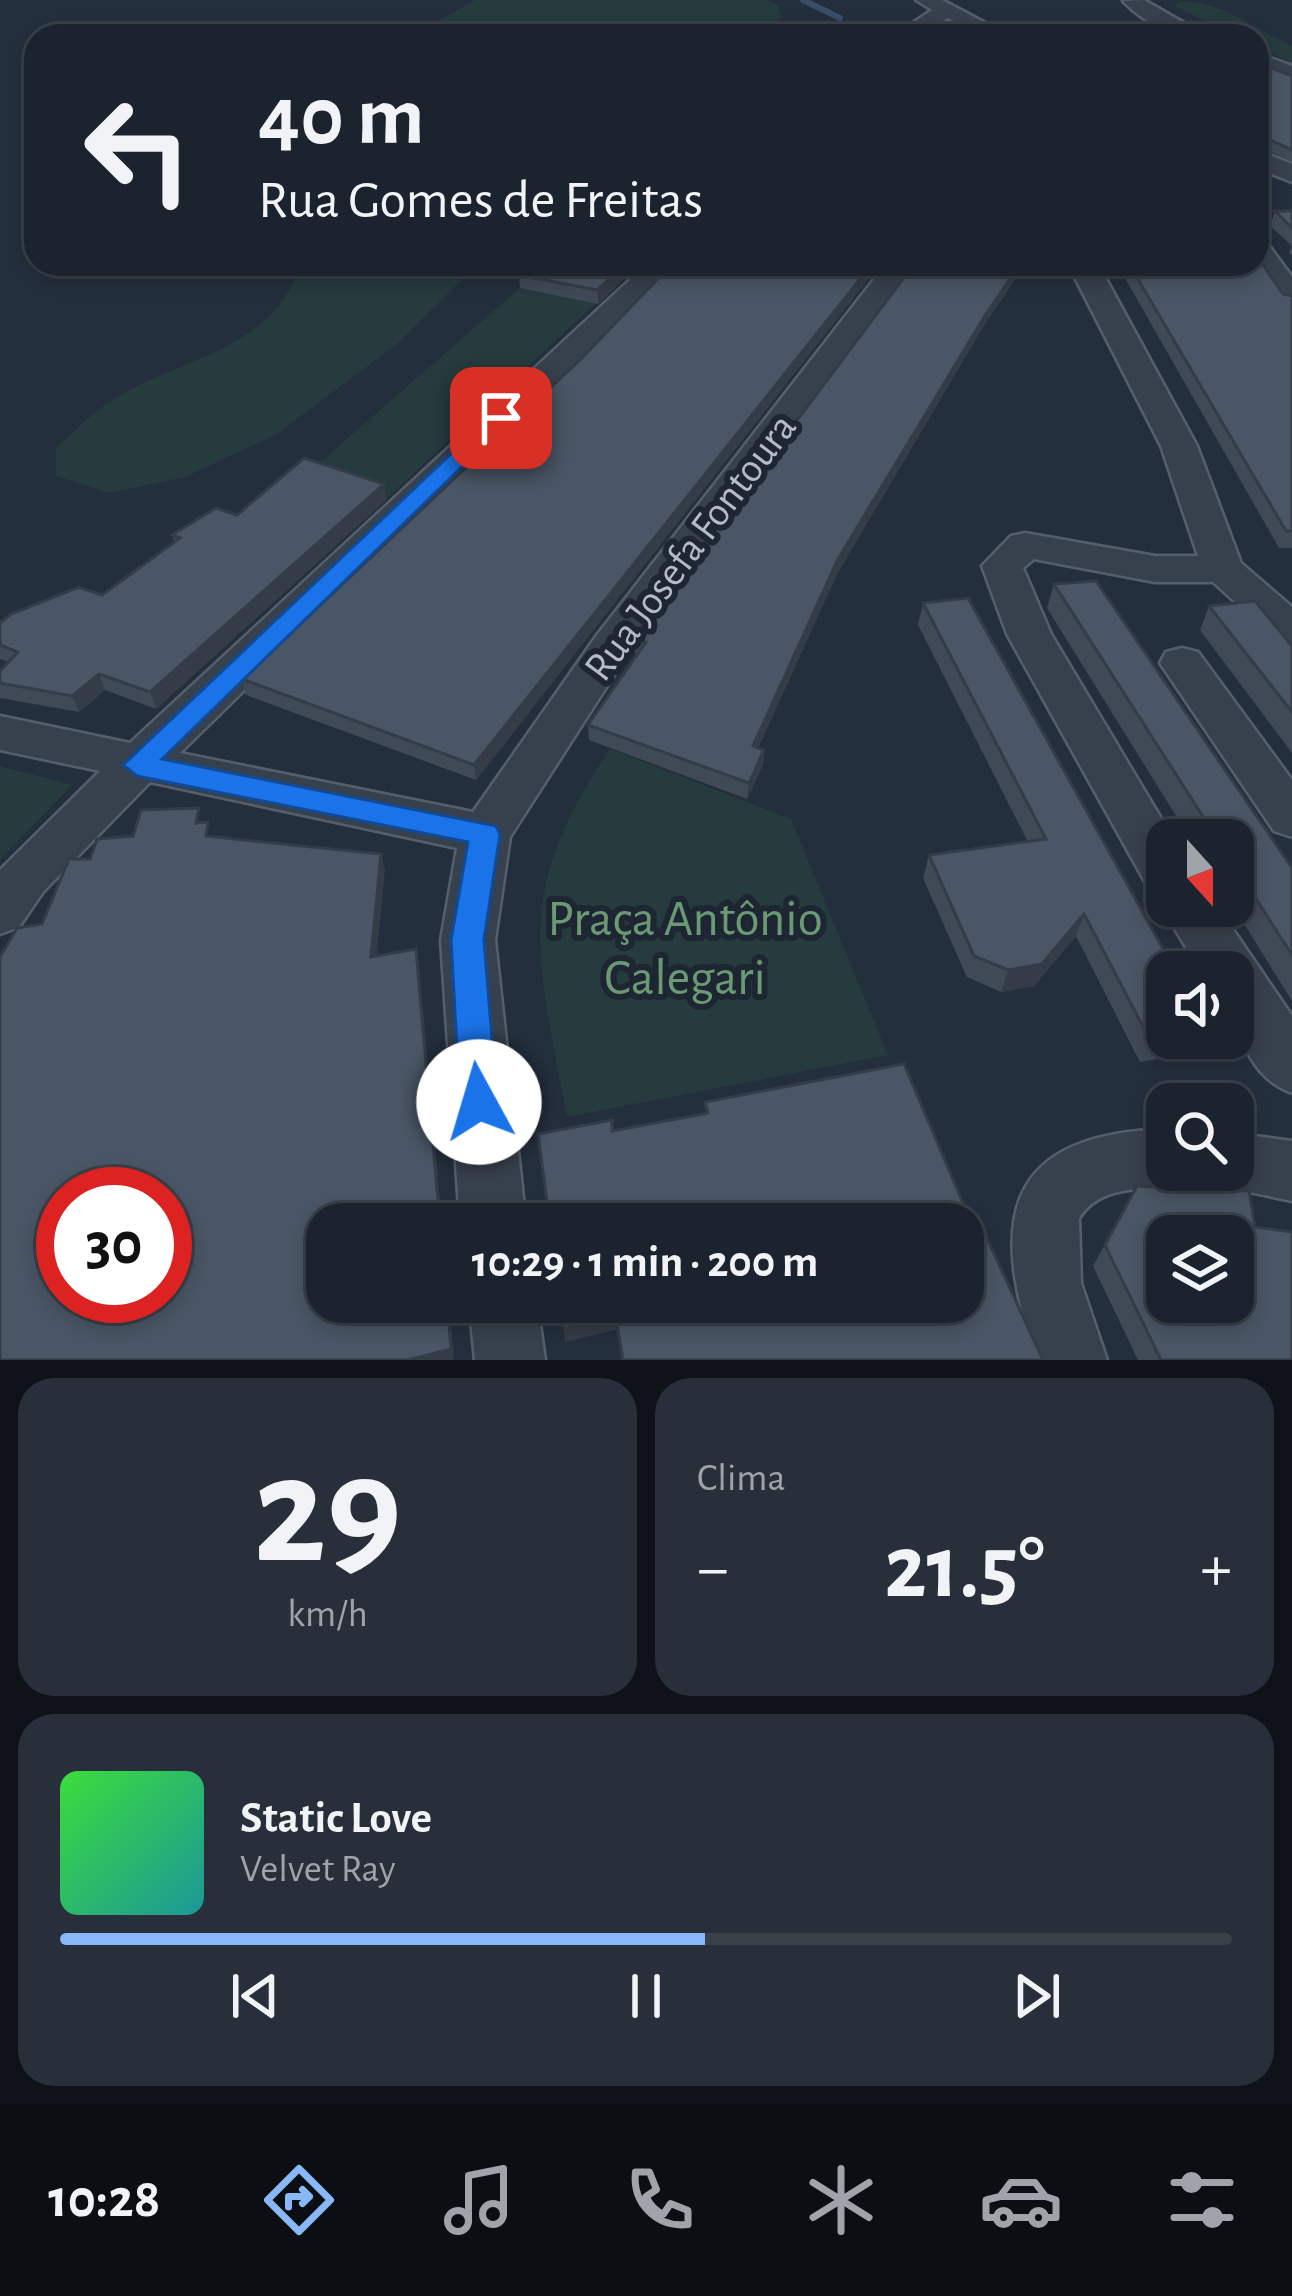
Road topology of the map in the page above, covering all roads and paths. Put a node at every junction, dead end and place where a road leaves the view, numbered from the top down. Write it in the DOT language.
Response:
graph roads {
  1 [pos="926,0"];
  2 [pos="1133,1"];
  3 [pos="950,11"];
  4 [pos="920,24"];
  5 [pos="975,24"];
  6 [pos="1174,24"];
  7 [pos="1269,266"];
  8 [pos="651,276"];
  9 [pos="892,276"];
  10 [pos="1089,276"];
  11 [pos="1292,298"];
  12 [pos="1223,569"];
  13 [pos="1292,630"];
  14 [pos="1182,664"];
  15 [pos="0,733"];
  16 [pos="137,765"];
  17 [pos="1292,818"];
  18 [pos="485,834"];
  19 [pos="1146,837"];
  20 [pos="0,912"];
  21 [pos="1254,1008"];
  22 [pos="1292,1066"];
  23 [pos="1146,1160"];
  24 [pos="1254,1166"];
  25 [pos="1292,1171"];
  26 [pos="491,1203"];
  27 [pos="506,1323"];
  28 [pos="510,1360"];
  29 [pos="1072,1360"];
  1 -- 3 [label="street"];
  2 -- 6 [label="street"];
  3 -- 4 [label="street"];
  3 -- 5 [label="street"];
  7 -- 11 [label="street"];
  8 -- 16 [label="street"];
  9 -- 18 [label="street, Rua Josefa Fontoura"];
  10 -- 12 [label="street"];
  12 -- 13 [label="street"];
  12 -- 19 [label="street"];
  14 -- 17 [label="street"];
  15 -- 16 [label="street"];
  16 -- 18 [label="street"];
  16 -- 20 [label="street"];
  18 -- 26 [label="street"];
  21 -- 22 [label="street"];
  23 -- 29 [label="street"];
  24 -- 25 [label="street"];
  27 -- 28 [label="street"];
}
